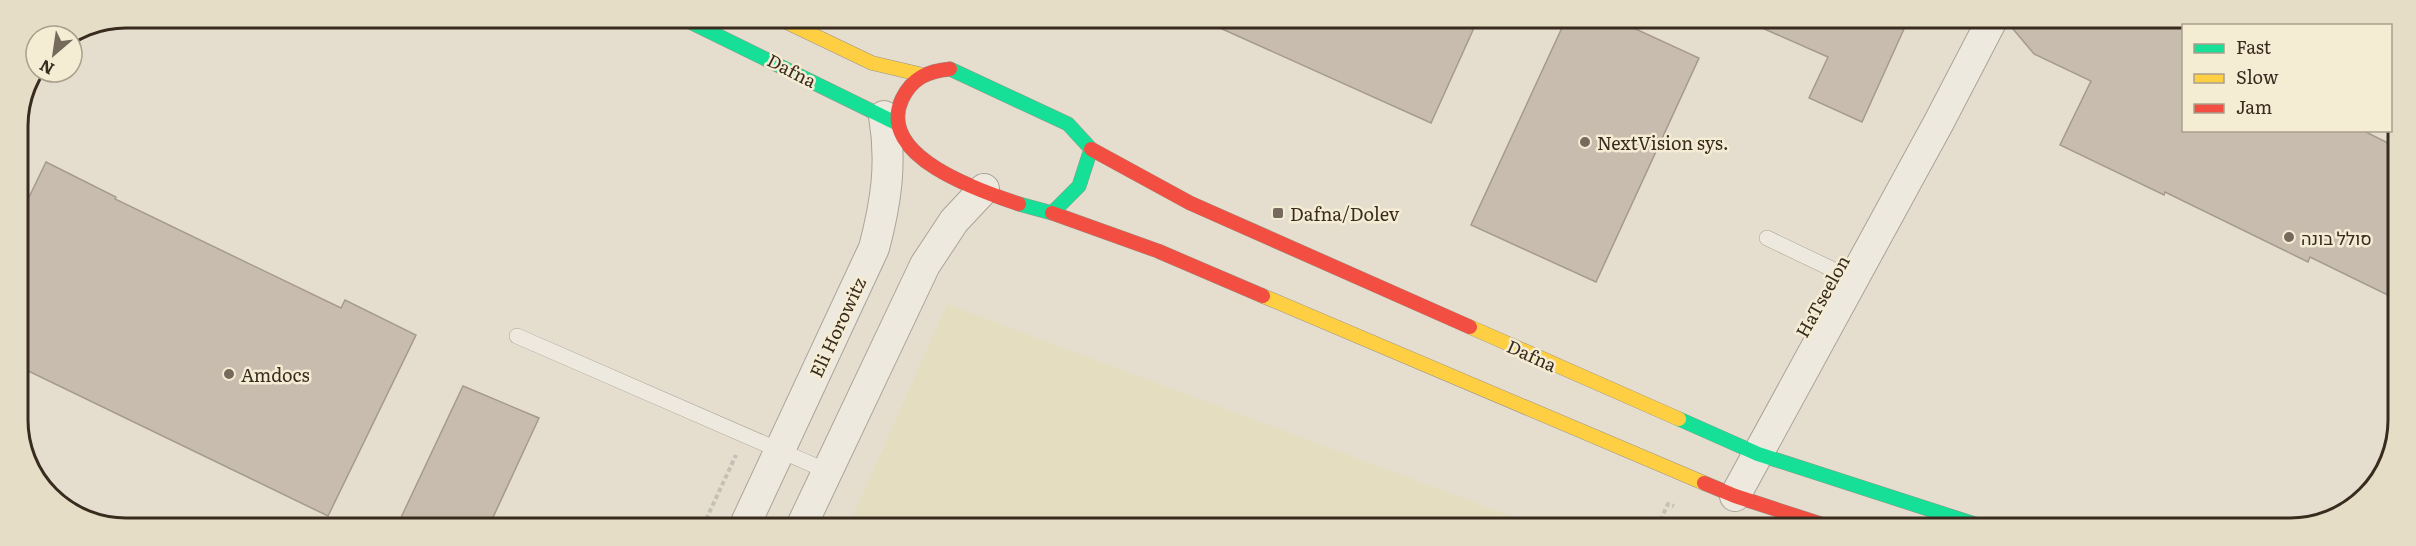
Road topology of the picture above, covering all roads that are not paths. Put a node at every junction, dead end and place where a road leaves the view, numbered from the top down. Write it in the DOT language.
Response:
graph roads {
  1 [pos="704,28"];
  2 [pos="799,28"];
  3 [pos="1988,28"];
  4 [pos="919,74"];
  5 [pos="891,120"];
  6 [pos="1940,122"];
  7 [pos="1091,149"];
  8 [pos="984,189"];
  9 [pos="1052,213"];
  10 [pos="1767,238"];
  11 [pos="1836,272"];
  12 [pos="517,336"];
  13 [pos="779,449"];
  14 [pos="1749,450"];
  15 [pos="827,471"];
  16 [pos="1726,492"];
  17 [pos="1801,517"];
  18 [pos="1954,517"];
  19 [pos="748,518"];
  20 [pos="805,518"];
  1 -- 5 [label="street, Dafna"];
  2 -- 4 [label="street"];
  3 -- 6 [label="street, HaTseelon"];
  4 -- 5 [label="street"];
  4 -- 7 [label="street, Dafna"];
  5 -- 8 [label="street"];
  5 -- 13 [label="street, Eli Horowitz"];
  6 -- 11 [label="street, HaTseelon"];
  6 -- 14 [label="street, HaTseelon"];
  7 -- 9 [label="street"];
  7 -- 14 [label="street, Dafna"];
  8 -- 9 [label="street"];
  8 -- 15 [label="street"];
  9 -- 16 [label="street"];
  10 -- 11 [label="lane"];
  11 -- 14 [label="street, HaTseelon"];
  12 -- 13 [label="lane"];
  13 -- 15 [label="lane"];
  13 -- 19 [label="street, Eli Horowitz"];
  14 -- 16 [label="street, HaTseelon"];
  14 -- 18 [label="street, Dafna"];
  15 -- 20 [label="street"];
  16 -- 17 [label="street"];
}
